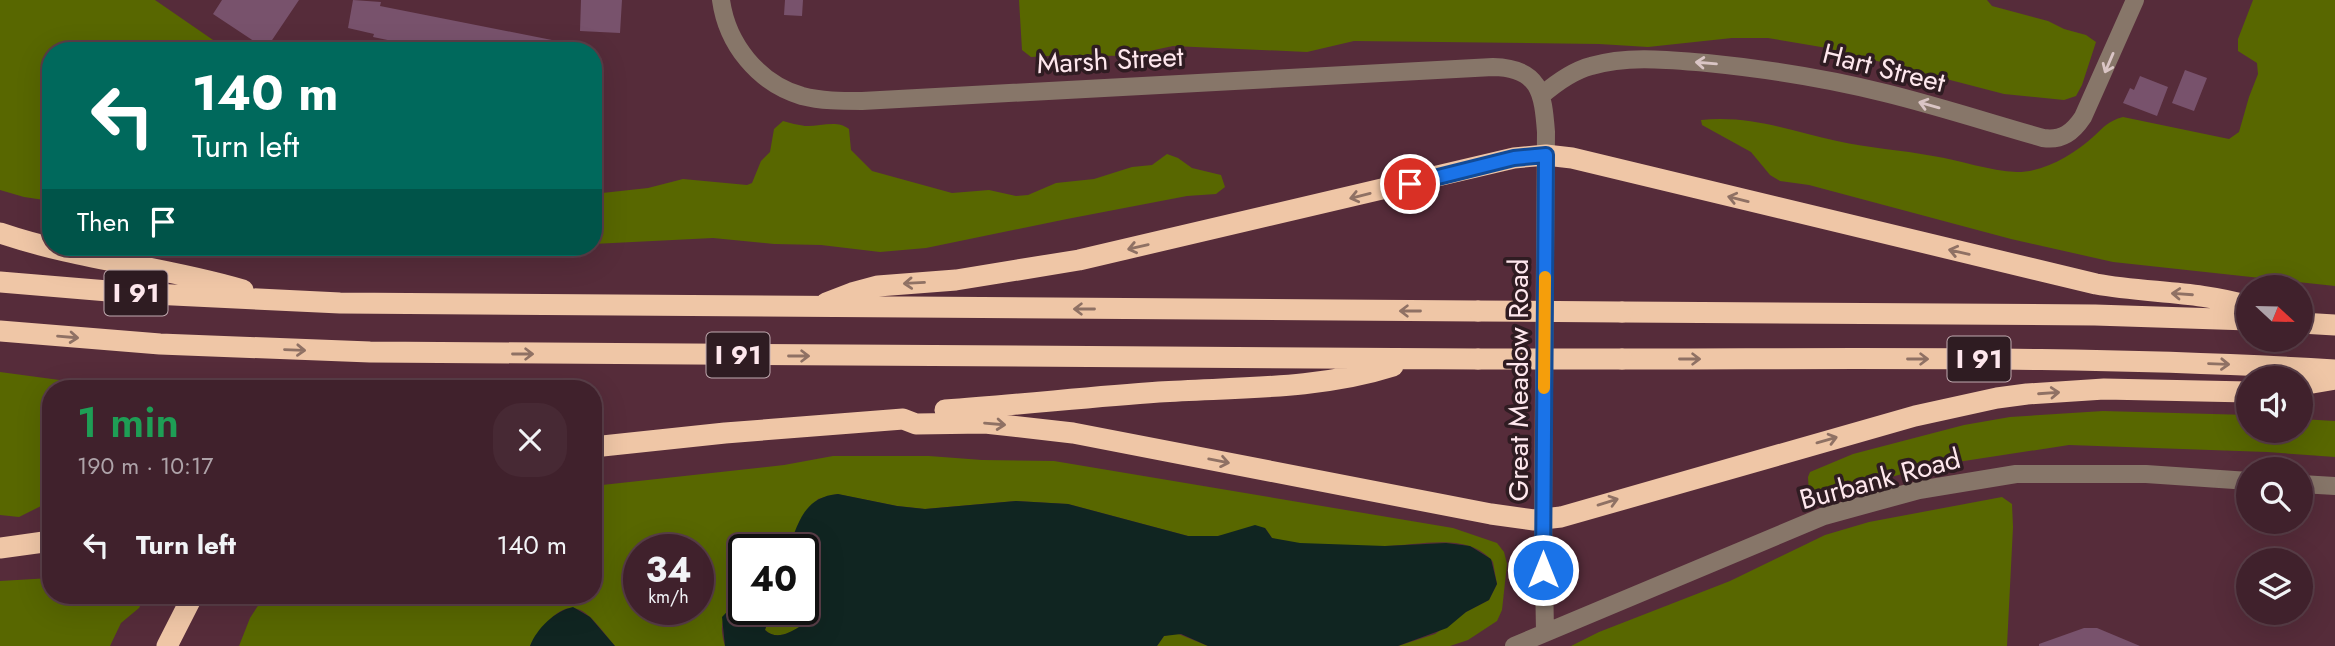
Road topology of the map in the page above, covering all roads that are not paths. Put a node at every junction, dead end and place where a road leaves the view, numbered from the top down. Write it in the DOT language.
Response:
graph roads {
  1 [pos="721,0"];
  2 [pos="2135,0"];
  3 [pos="1542,95"];
  4 [pos="1546,155"];
  5 [pos="0,233"];
  6 [pos="42,245"];
  7 [pos="84,256"];
  8 [pos="0,282"];
  9 [pos="272,300"];
  10 [pos="2236,302"];
  11 [pos="817,307"];
  12 [pos="2236,320"];
  13 [pos="2314,324"];
  14 [pos="2335,325"];
  15 [pos="0,331"];
  16 [pos="1411,359"];
  17 [pos="2335,370"];
  18 [pos="2335,379"];
  19 [pos="2313,383"];
  20 [pos="2236,392"];
  21 [pos="904,419"];
  22 [pos="602,446"];
  23 [pos="2236,480"];
  24 [pos="2313,485"];
  25 [pos="2335,486"];
  26 [pos="1543,520"];
  27 [pos="42,542"];
  28 [pos="0,548"];
  29 [pos="188,604"];
  30 [pos="1545,632"];
  31 [pos="167,646"];
  32 [pos="1514,646"];
  1 -- 3 [label="street, Marsh Street"];
  2 -- 3 [label="street, Hart Street, one-way"];
  3 -- 4 [label="street, Great Meadow Road"];
  10 -- 4 [label="highway, one-way"];
  4 -- 11 [label="highway, one-way"];
  4 -- 26 [label="street, Great Meadow Road"];
  5 -- 6 [label="highway"];
  7 -- 9 [label="highway"];
  8 -- 9 [label="highway, I 91"];
  9 -- 11 [label="highway, I 91"];
  12 -- 11 [label="highway, I 91, one-way, bridge"];
  13 -- 14 [label="highway"];
  15 -- 16 [label="highway, I 91, one-way"];
  16 -- 17 [label="highway, I 91, one-way, bridge"];
  16 -- 21 [label="highway"];
  18 -- 19 [label="highway"];
  26 -- 20 [label="highway, one-way"];
  21 -- 22 [label="highway"];
  21 -- 26 [label="highway, one-way"];
  23 -- 30 [label="street, Burbank Road"];
  24 -- 25 [label="street"];
  26 -- 30 [label="street, Great Meadow Road"];
  27 -- 28 [label="highway"];
  29 -- 31 [label="highway"];
  30 -- 32 [label="street"];
}
